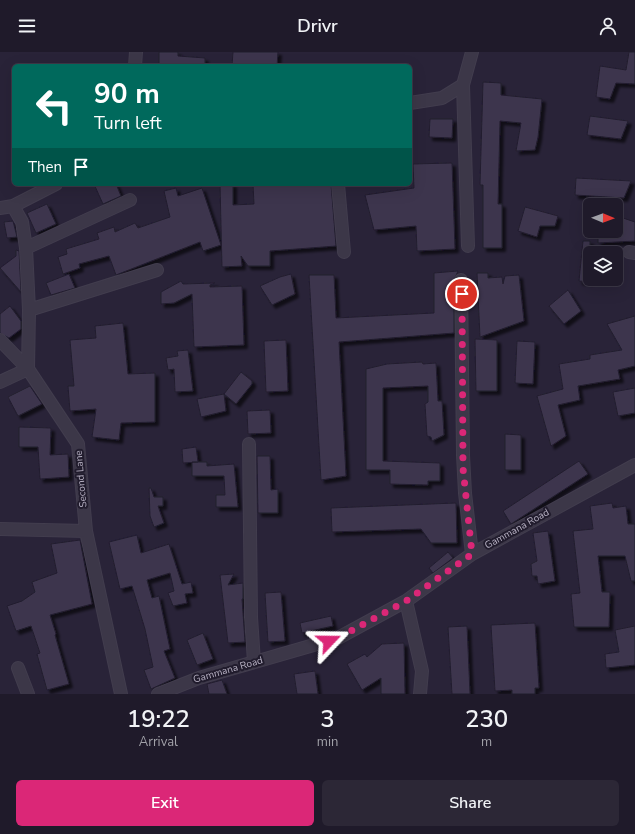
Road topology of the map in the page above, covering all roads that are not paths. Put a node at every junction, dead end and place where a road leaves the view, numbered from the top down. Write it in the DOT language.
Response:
graph roads {
  1 [pos="136,52"];
  2 [pos="472,52"];
  3 [pos="136,64"];
  4 [pos="463,85"];
  5 [pos="412,103"];
  6 [pos="52,186"];
  7 [pos="338,186"];
  8 [pos="130,200"];
  9 [pos="13,206"];
  10 [pos="0,208"];
  11 [pos="468,246"];
  12 [pos="26,248"];
  13 [pos="344,252"];
  14 [pos="157,270"];
  15 [pos="461,280"];
  16 [pos="29,310"];
  17 [pos="0,340"];
  18 [pos="28,369"];
  19 [pos="0,382"];
  20 [pos="249,444"];
  21 [pos="635,465"];
  22 [pos="0,529"];
  23 [pos="86,531"];
  24 [pos="472,554"];
  25 [pos="406,601"];
  26 [pos="254,662"];
  27 [pos="18,668"];
  28 [pos="28,694"];
  29 [pos="121,694"];
  30 [pos="158,694"];
  31 [pos="420,694"];
  1 -- 3 [label="street"];
  2 -- 4 [label="street"];
  4 -- 5 [label="street"];
  4 -- 11 [label="street"];
  6 -- 9 [label="street"];
  7 -- 13 [label="street"];
  8 -- 12 [label="street"];
  9 -- 10 [label="street"];
  9 -- 12 [label="street"];
  12 -- 16 [label="street"];
  14 -- 16 [label="street"];
  15 -- 24 [label="street"];
  16 -- 18 [label="street"];
  17 -- 18 [label="street, Second Lane"];
  18 -- 19 [label="street"];
  18 -- 23 [label="street, Second Lane"];
  20 -- 26 [label="street"];
  21 -- 24 [label="street, Gammana Road"];
  22 -- 23 [label="street"];
  23 -- 29 [label="street, Second Lane"];
  24 -- 25 [label="street, Gammana Road"];
  25 -- 26 [label="street, Gammana Road"];
  25 -- 31 [label="street"];
  26 -- 30 [label="street, Gammana Road"];
  27 -- 28 [label="street"];
}
